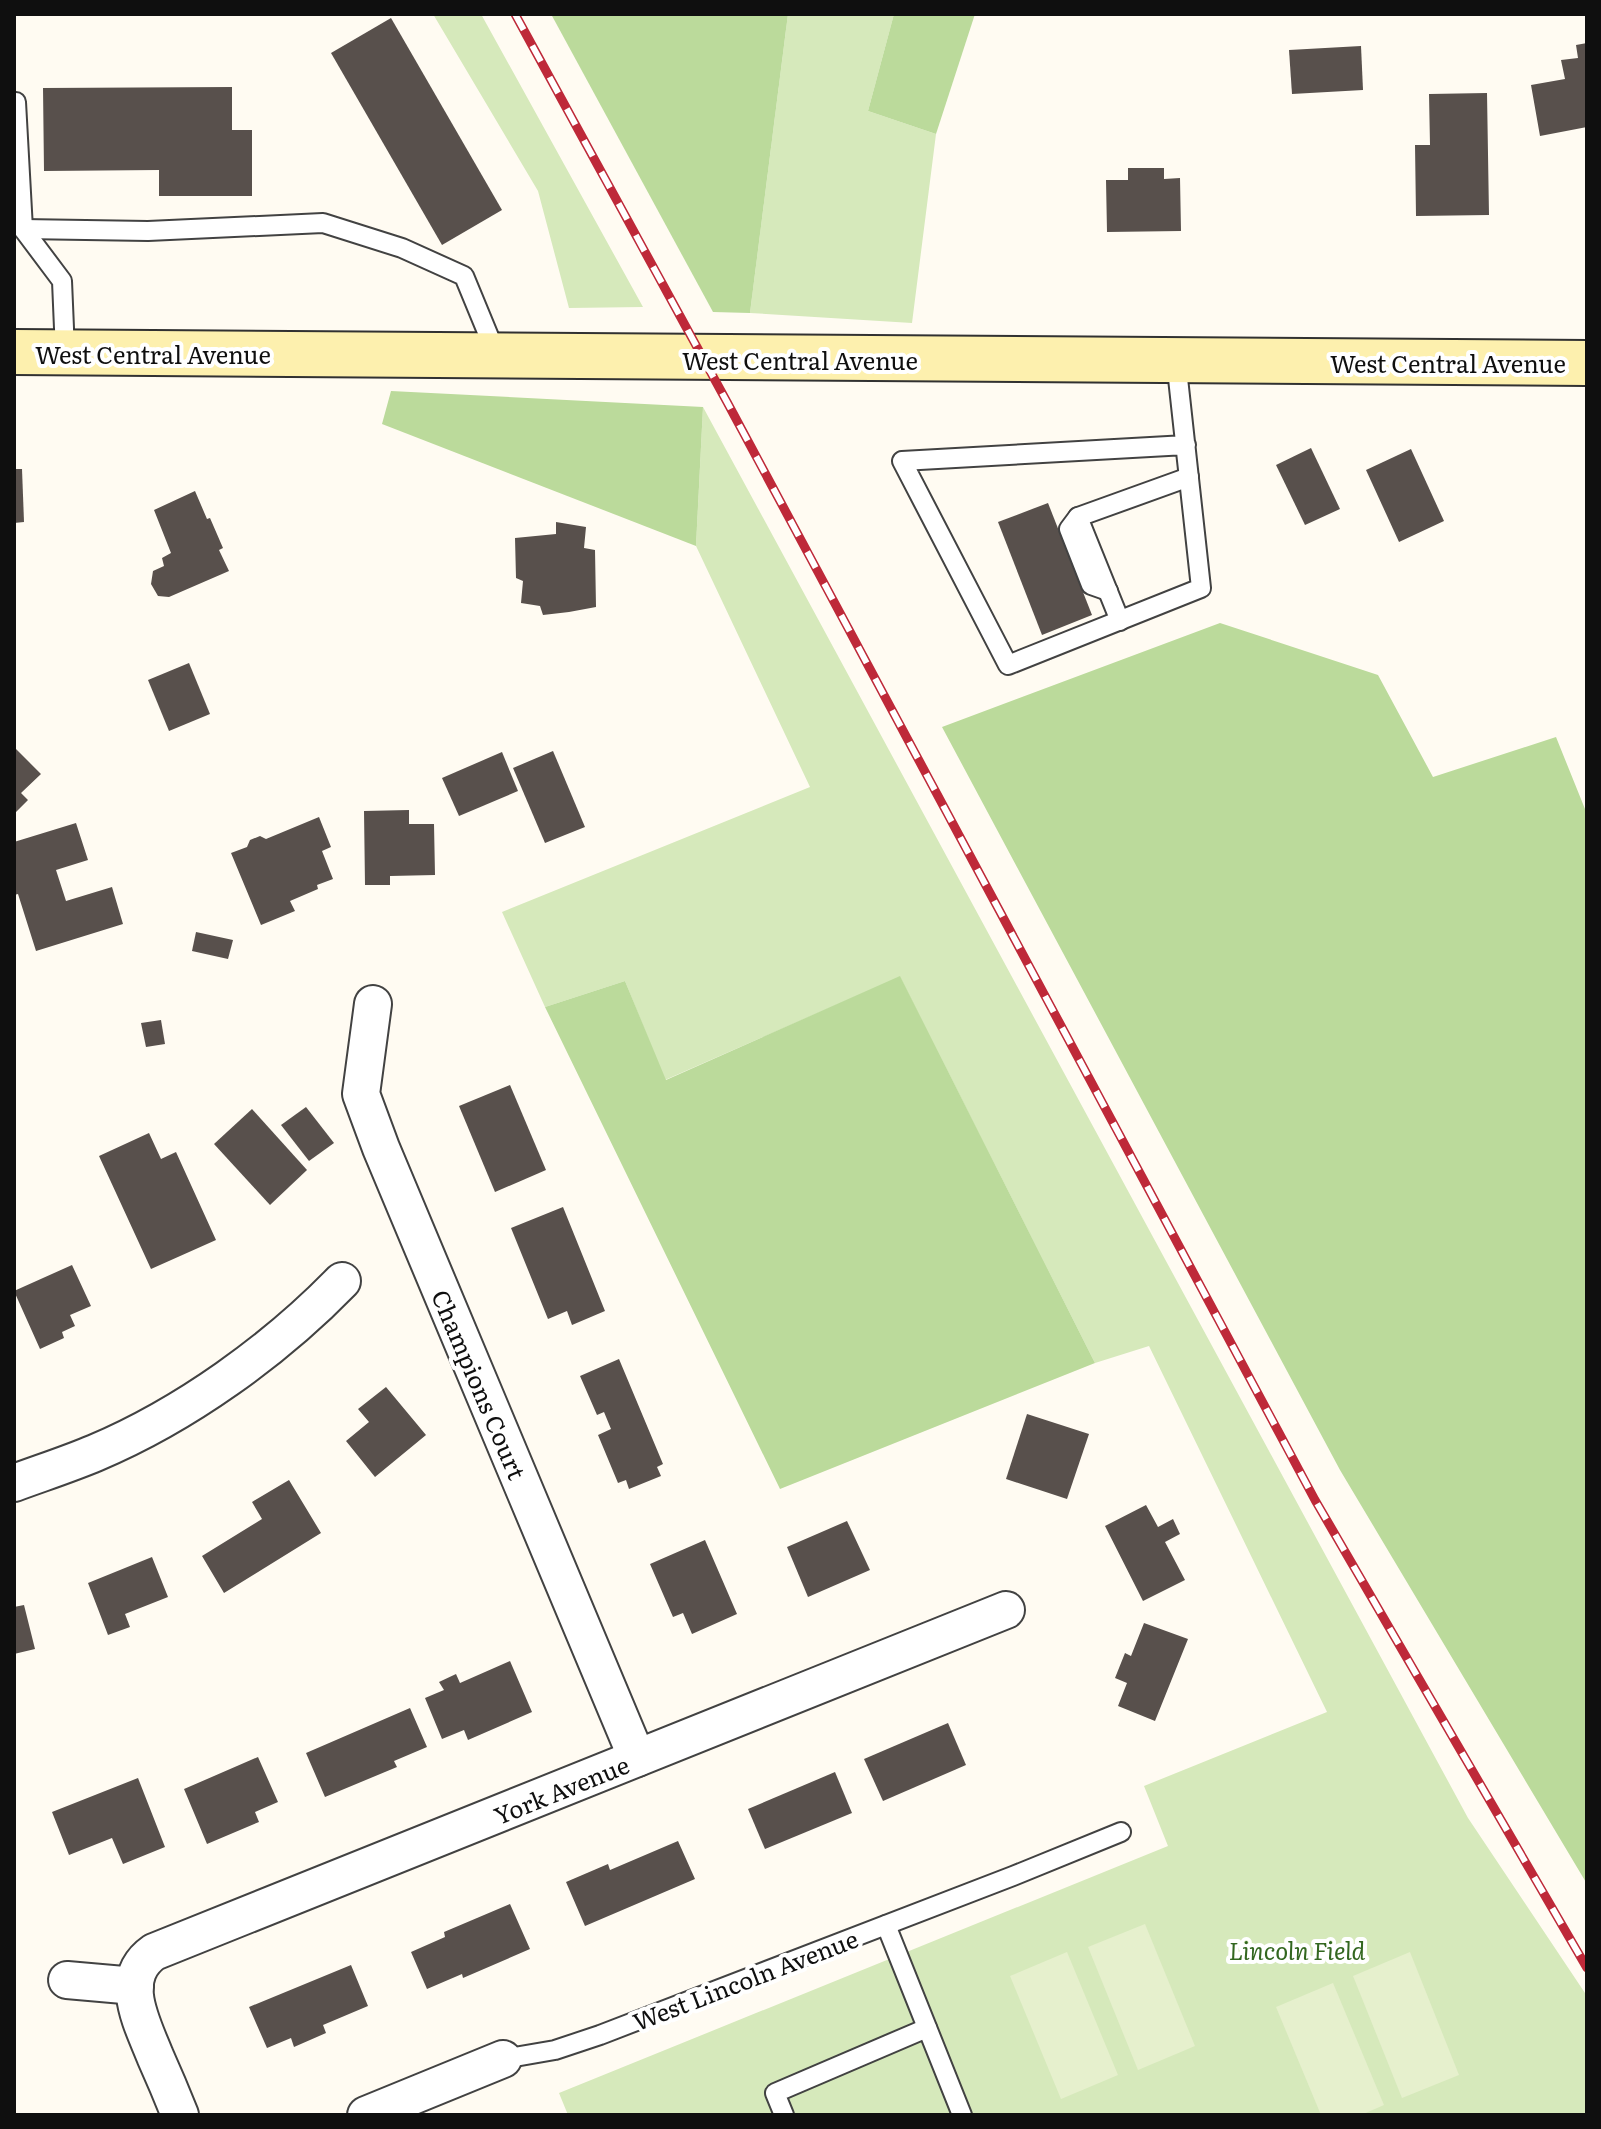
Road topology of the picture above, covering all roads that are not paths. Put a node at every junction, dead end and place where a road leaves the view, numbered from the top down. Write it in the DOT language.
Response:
graph roads {
  1 [pos="14,102"];
  2 [pos="23,229"];
  3 [pos="14,352"];
  4 [pos="65,352"];
  5 [pos="498,356"];
  6 [pos="1176,360"];
  7 [pos="1587,363"];
  8 [pos="1186,445"];
  9 [pos="1189,477"];
  10 [pos="1120,621"];
  11 [pos="373,1004"];
  12 [pos="342,1281"];
  13 [pos="14,1483"];
  14 [pos="1006,1610"];
  15 [pos="637,1758"];
  16 [pos="1121,1832"];
  17 [pos="886,1925"];
  18 [pos="67,1980"];
  19 [pos="135,1986"];
  20 [pos="927,2028"];
  21 [pos="503,2059"];
  22 [pos="180,2115"];
  23 [pos="366,2115"];
  24 [pos="784,2115"];
  25 [pos="962,2115"];
  1 -- 2 [label="lane"];
  2 -- 4 [label="lane"];
  2 -- 5 [label="lane"];
  3 -- 4 [label="main road, West Central Avenue"];
  4 -- 5 [label="main road, West Central Avenue"];
  5 -- 6 [label="main road, West Central Avenue"];
  6 -- 7 [label="main road, West Central Avenue"];
  6 -- 8 [label="lane"];
  8 -- 9 [label="lane"];
  8 -- 10 [label="lane"];
  9 -- 10 [label="lane"];
  9 -- 10 [label="lane"];
  11 -- 15 [label="street, Champions Court"];
  12 -- 13 [label="street"];
  14 -- 15 [label="street, York Avenue"];
  15 -- 19 [label="street, York Avenue"];
  16 -- 17 [label="lane, West Lincoln Avenue"];
  17 -- 20 [label="lane"];
  17 -- 21 [label="lane, West Lincoln Avenue"];
  18 -- 19 [label="street"];
  19 -- 22 [label="street"];
  20 -- 24 [label="lane"];
  20 -- 25 [label="lane"];
  21 -- 23 [label="street, West Lincoln Avenue"];
}
